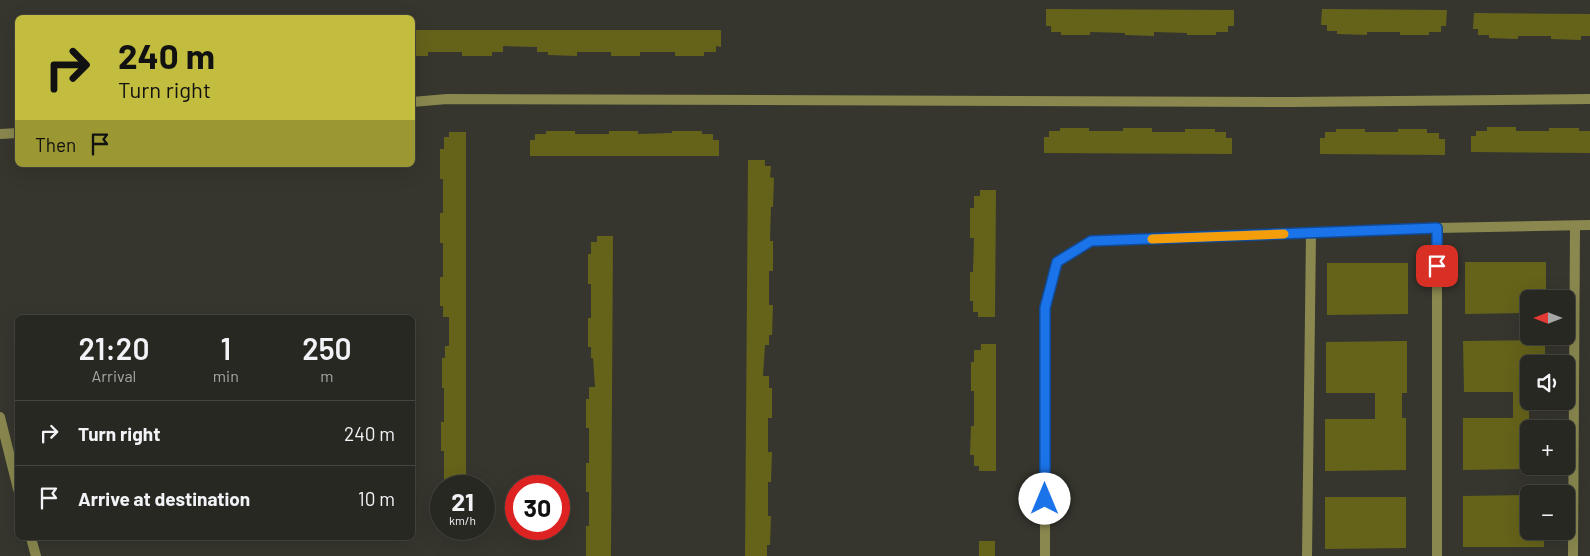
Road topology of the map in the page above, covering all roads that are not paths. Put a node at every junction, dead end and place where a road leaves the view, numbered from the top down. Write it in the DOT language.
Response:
graph roads {
  1 [pos="1590,99"];
  2 [pos="415,102"];
  3 [pos="15,133"];
  4 [pos="0,134"];
  5 [pos="1590,225"];
  6 [pos="1575,226"];
  7 [pos="1437,228"];
  8 [pos="1311,233"];
  9 [pos="0,417"];
  10 [pos="15,477"];
  11 [pos="32,540"];
  12 [pos="36,556"];
  13 [pos="1045,556"];
  14 [pos="1307,556"];
  15 [pos="1437,556"];
  16 [pos="1573,556"];
  1 -- 2 [label="street"];
  3 -- 4 [label="street"];
  5 -- 6 [label="street"];
  6 -- 7 [label="street"];
  6 -- 16 [label="street"];
  7 -- 8 [label="street"];
  7 -- 15 [label="street"];
  8 -- 13 [label="street"];
  8 -- 14 [label="street"];
  9 -- 10 [label="street"];
  11 -- 12 [label="street"];
}
